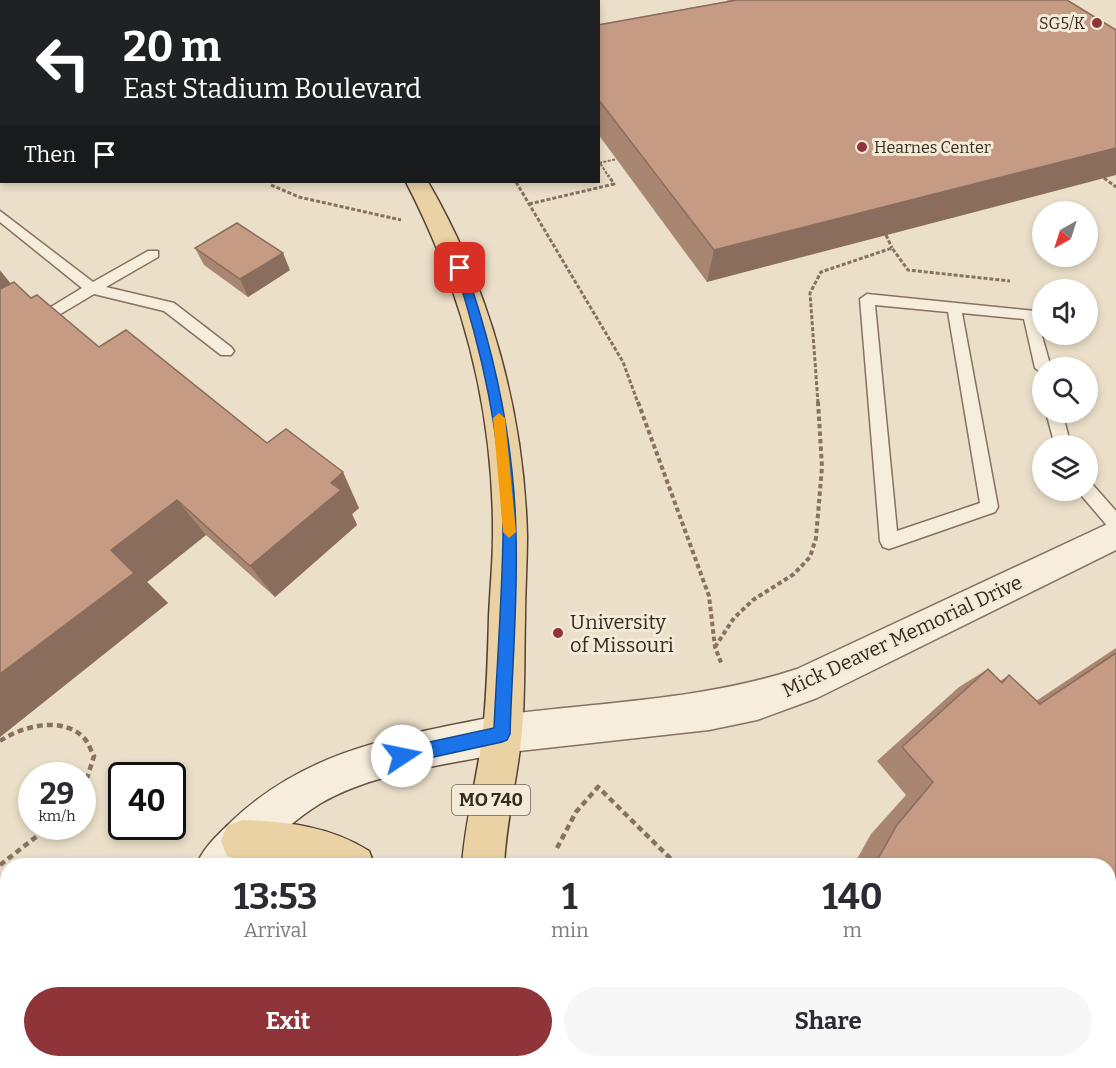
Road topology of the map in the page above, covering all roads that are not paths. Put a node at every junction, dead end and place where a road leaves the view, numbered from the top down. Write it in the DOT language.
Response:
graph roads {
  1 [pos="418,183"];
  2 [pos="0,215"];
  3 [pos="153,254"];
  4 [pos="92,289"];
  5 [pos="954,307"];
  6 [pos="0,345"];
  7 [pos="226,351"];
  8 [pos="1040,357"];
  9 [pos="1096,501"];
  10 [pos="1116,524"];
  11 [pos="1116,534"];
  12 [pos="502,734"];
  13 [pos="229,853"];
  14 [pos="341,858"];
  15 [pos="483,858"];
  1 -- 12 [label="main road, MO 740"];
  2 -- 4 [label="lane"];
  3 -- 4 [label="lane"];
  4 -- 6 [label="lane"];
  4 -- 7 [label="lane"];
  5 -- 5 [label="lane"];
  5 -- 8 [label="lane"];
  9 -- 10 [label="lane"];
  11 -- 12 [label="street, Mick Deaver Memorial Drive"];
  12 -- 13 [label="street, Mick Deaver Memorial Drive"];
  12 -- 15 [label="main road, MO 740"];
  13 -- 14 [label="main road"];
}
